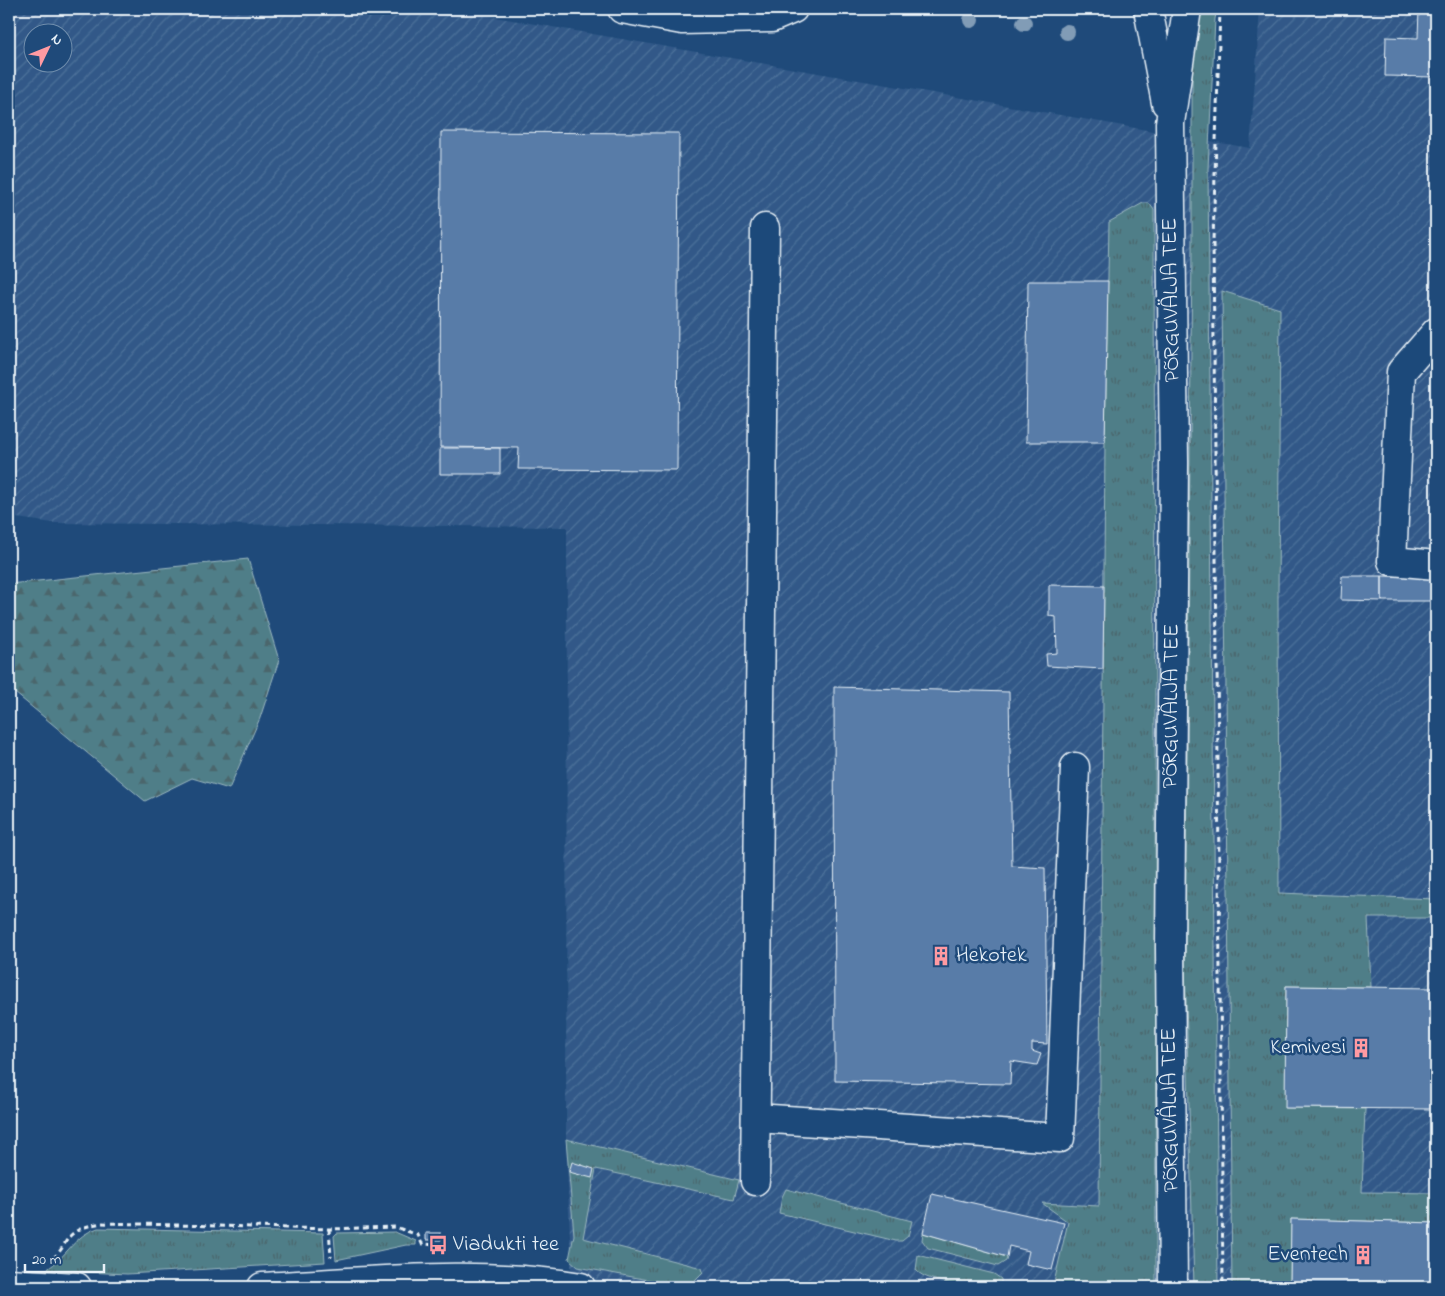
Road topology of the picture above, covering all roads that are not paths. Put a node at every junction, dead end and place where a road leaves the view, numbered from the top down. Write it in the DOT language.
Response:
graph roads {
  1 [pos="622,9"];
  2 [pos="793,9"];
  3 [pos="1148,9"];
  4 [pos="1187,9"];
  5 [pos="1170,123"];
  6 [pos="765,228"];
  7 [pos="1436,332"];
  8 [pos="1436,565"];
  9 [pos="1075,767"];
  10 [pos="756,1118"];
  11 [pos="755,1181"];
  12 [pos="523,1283"];
  13 [pos="17,1285"];
  14 [pos="77,1287"];
  15 [pos="262,1287"];
  16 [pos="581,1287"];
  17 [pos="1173,1287"];
  1 -- 2 [label="street"];
  3 -- 5 [label="street, PÕRGUVÄLJA TEE"];
  4 -- 5 [label="street, PÕRGUVÄLJA TEE"];
  5 -- 17 [label="street, PÕRGUVÄLJA TEE"];
  6 -- 10 [label="street"];
  7 -- 8 [label="street"];
  9 -- 10 [label="street"];
  10 -- 11 [label="street"];
  12 -- 15 [label="street"];
  12 -- 16 [label="street"];
  13 -- 14 [label="street"];
}
